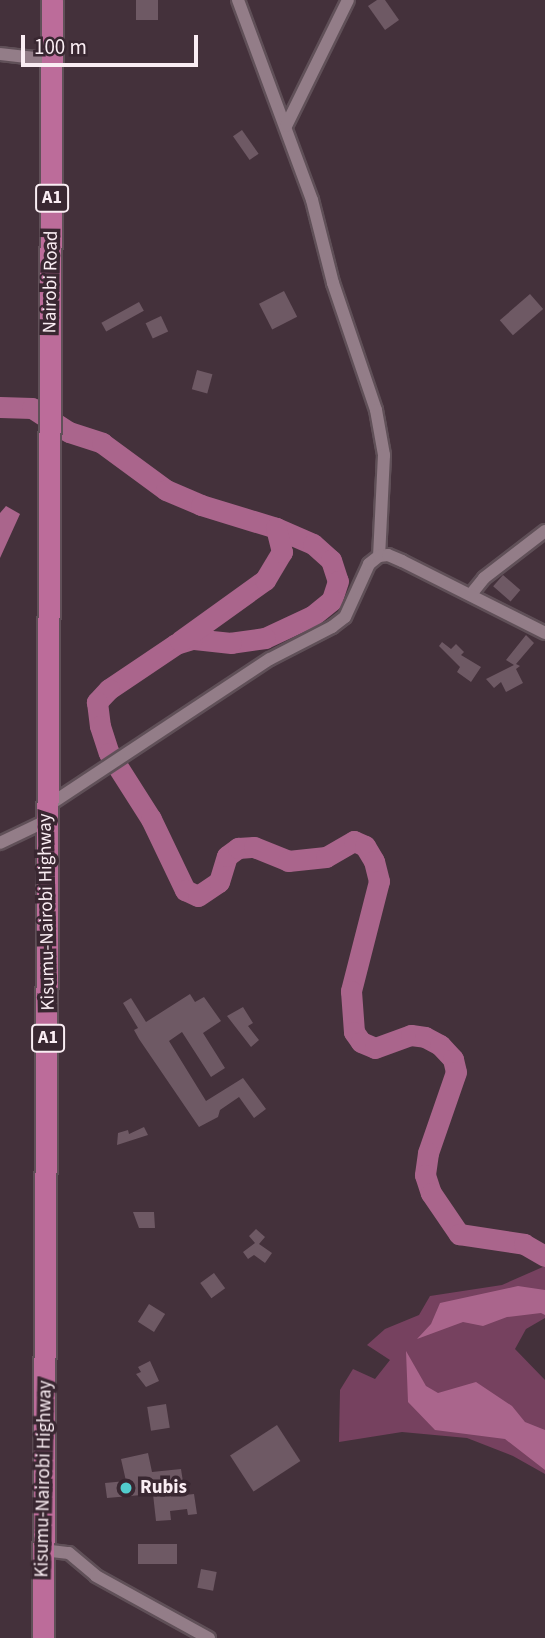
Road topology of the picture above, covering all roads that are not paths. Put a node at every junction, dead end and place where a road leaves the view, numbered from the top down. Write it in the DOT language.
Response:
graph roads {
  1 [pos="52,0"];
  2 [pos="238,0"];
  3 [pos="348,0"];
  4 [pos="0,54"];
  5 [pos="53,60"];
  6 [pos="286,126"];
  7 [pos="48,437"];
  8 [pos="545,531"];
  9 [pos="379,556"];
  10 [pos="472,593"];
  11 [pos="545,633"];
  12 [pos="46,814"];
  13 [pos="0,843"];
  14 [pos="43,1550"];
  15 [pos="43,1638"];
  16 [pos="209,1638"];
  1 -- 5 [label="highway, Nairobi Road / A1"];
  2 -- 6 [label="street"];
  3 -- 6 [label="street"];
  4 -- 5 [label="street"];
  5 -- 7 [label="highway, Nairobi Road / A1"];
  6 -- 9 [label="street"];
  7 -- 12 [label="highway, Kisumu-Nairobi Highway / A1"];
  8 -- 10 [label="street"];
  9 -- 11 [label="street"];
  9 -- 12 [label="street"];
  12 -- 13 [label="street"];
  12 -- 14 [label="highway, Kisumu-Nairobi Highway / A1"];
  14 -- 15 [label="highway, Kisumu-Nairobi Highway / A1"];
  14 -- 16 [label="street"];
}
